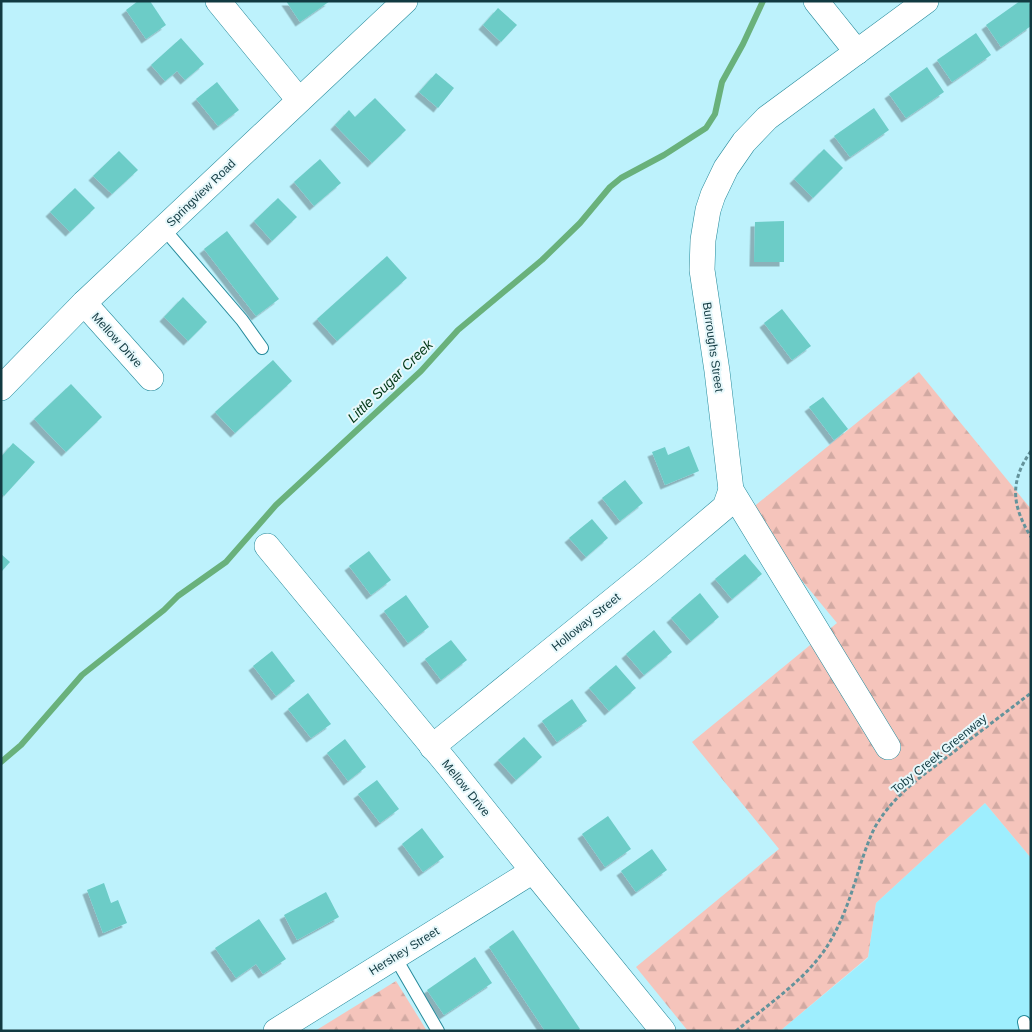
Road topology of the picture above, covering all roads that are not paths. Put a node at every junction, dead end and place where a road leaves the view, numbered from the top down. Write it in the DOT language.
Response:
graph roads {
  1 [pos="218,1"];
  2 [pos="405,1"];
  3 [pos="816,1"];
  4 [pos="926,1"];
  5 [pos="857,52"];
  6 [pos="299,100"];
  7 [pos="164,228"];
  8 [pos="84,303"];
  9 [pos="262,348"];
  10 [pos="151,378"];
  11 [pos="1,388"];
  12 [pos="731,490"];
  13 [pos="268,546"];
  14 [pos="432,747"];
  15 [pos="888,747"];
  16 [pos="533,871"];
  17 [pos="395,957"];
  18 [pos="276,1031"];
  19 [pos="438,1031"];
  20 [pos="664,1031"];
  1 -- 6 [label="street"];
  2 -- 6 [label="street, Springview Road"];
  3 -- 5 [label="street"];
  4 -- 5 [label="street, Burroughs Street"];
  5 -- 12 [label="street, Burroughs Street"];
  6 -- 7 [label="street, Springview Road"];
  7 -- 8 [label="street, Springview Road"];
  7 -- 9 [label="lane"];
  8 -- 10 [label="street, Mellow Drive"];
  8 -- 11 [label="street, Springview Road"];
  12 -- 14 [label="street, Holloway Street"];
  12 -- 15 [label="street, Burroughs Street"];
  13 -- 14 [label="street, Mellow Drive"];
  14 -- 16 [label="street, Mellow Drive"];
  16 -- 17 [label="street, Hershey Street"];
  16 -- 20 [label="street, Mellow Drive"];
  17 -- 18 [label="street, Hershey Street"];
  17 -- 19 [label="lane"];
}
